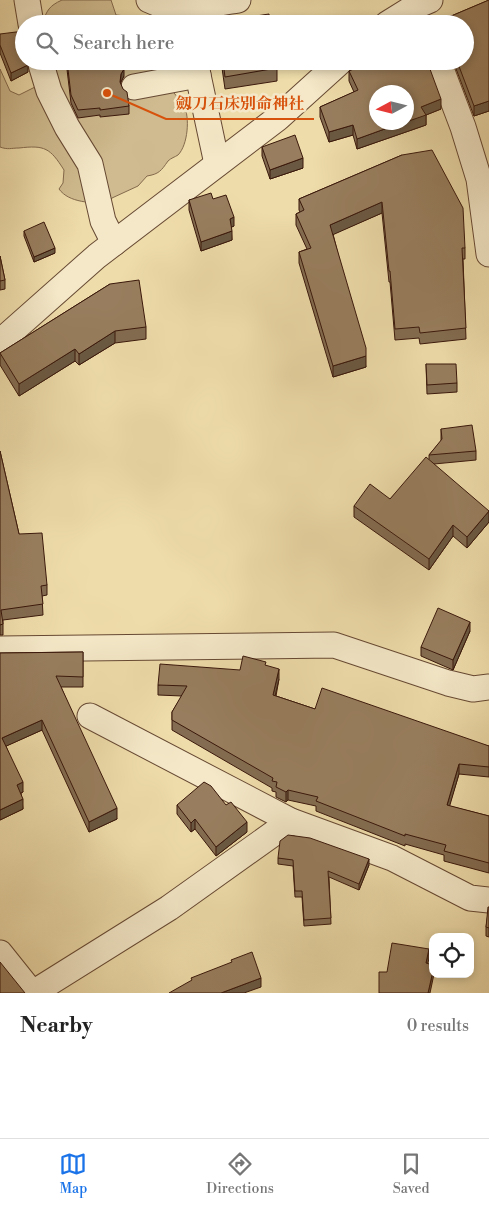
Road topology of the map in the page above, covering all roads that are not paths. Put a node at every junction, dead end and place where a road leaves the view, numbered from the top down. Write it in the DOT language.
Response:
graph roads {
  1 [pos="27,0"];
  2 [pos="149,0"];
  3 [pos="238,0"];
  4 [pos="420,7"];
  5 [pos="30,15"];
  6 [pos="183,15"];
  7 [pos="188,15"];
  8 [pos="404,15"];
  9 [pos="43,70"];
  10 [pos="189,70"];
  11 [pos="196,70"];
  12 [pos="331,70"];
  13 [pos="441,70"];
  14 [pos="134,87"];
  15 [pos="217,164"];
  16 [pos="114,243"];
  17 [pos="489,254"];
  18 [pos="0,342"];
  19 [pos="0,649"];
  20 [pos="489,687"];
  21 [pos="90,716"];
  22 [pos="292,821"];
  23 [pos="489,900"];
  24 [pos="0,953"];
  25 [pos="33,993"];
  1 -- 5 [label="street"];
  2 -- 6 [label="street"];
  3 -- 7 [label="street"];
  4 -- 8 [label="street"];
  9 -- 16 [label="street"];
  10 -- 14 [label="street"];
  11 -- 15 [label="street"];
  12 -- 15 [label="street"];
  13 -- 17 [label="street"];
  15 -- 16 [label="street"];
  16 -- 18 [label="street"];
  19 -- 20 [label="street"];
  21 -- 22 [label="street"];
  22 -- 23 [label="street"];
  22 -- 25 [label="street"];
  24 -- 25 [label="street"];
}
